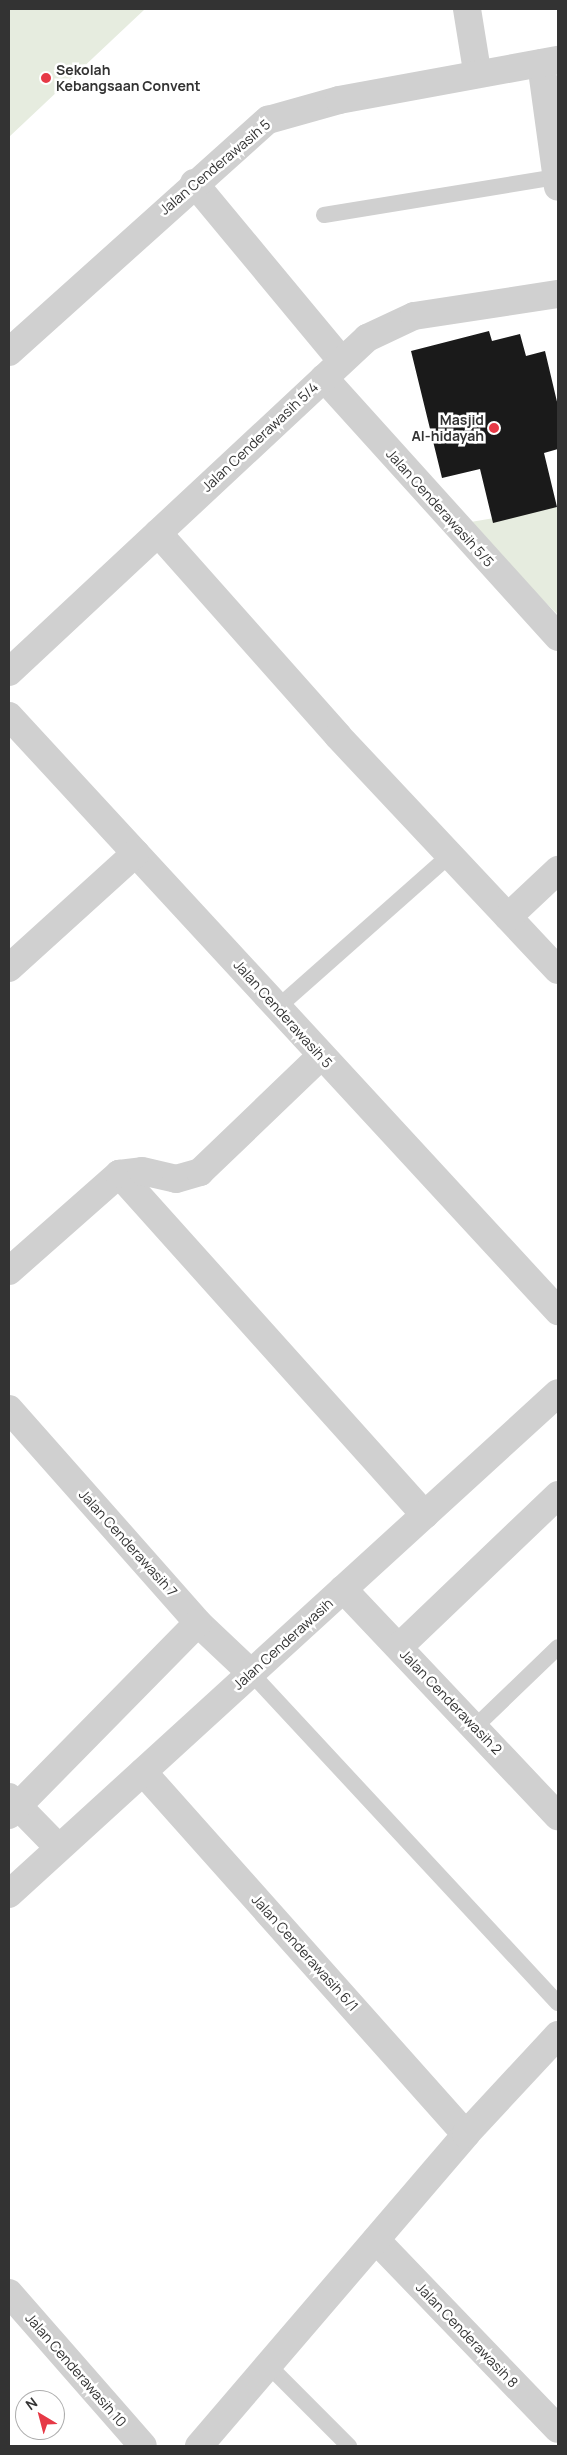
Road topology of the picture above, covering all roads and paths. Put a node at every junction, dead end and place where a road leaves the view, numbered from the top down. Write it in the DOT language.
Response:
graph roads {
  1 [pos="468,9"];
  2 [pos="549,61"];
  3 [pos="477,71"];
  4 [pos="558,182"];
  5 [pos="194,183"];
  6 [pos="324,216"];
  7 [pos="558,294"];
  8 [pos="9,352"];
  9 [pos="333,369"];
  10 [pos="158,533"];
  11 [pos="558,637"];
  12 [pos="9,672"];
  13 [pos="9,716"];
  14 [pos="136,853"];
  15 [pos="451,854"];
  16 [pos="558,870"];
  17 [pos="508,917"];
  18 [pos="9,968"];
  19 [pos="558,970"];
  20 [pos="277,1008"];
  21 [pos="321,1056"];
  22 [pos="119,1174"];
  23 [pos="9,1271"];
  24 [pos="558,1311"];
  25 [pos="558,1393"];
  26 [pos="9,1409"];
  27 [pos="558,1495"];
  28 [pos="425,1515"];
  29 [pos="343,1589"];
  30 [pos="198,1623"];
  31 [pos="399,1647"];
  32 [pos="558,1648"];
  33 [pos="251,1673"];
  34 [pos="475,1727"];
  35 [pos="143,1772"];
  36 [pos="12,1806"];
  37 [pos="558,1816"];
  38 [pos="59,1848"];
  39 [pos="9,1894"];
  40 [pos="558,2003"];
  41 [pos="558,2035"];
  42 [pos="466,2134"];
  43 [pos="376,2240"];
  44 [pos="9,2293"];
  45 [pos="268,2366"];
  46 [pos="554,2416"];
  47 [pos="143,2446"];
  48 [pos="199,2446"];
  49 [pos="349,2446"];
  1 -- 3 [label="street"];
  2 -- 3 [label="street, Jalan Cenderawasih 5"];
  2 -- 4 [label="street"];
  3 -- 5 [label="street, Jalan Cenderawasih 5"];
  4 -- 6 [label="lane"];
  5 -- 8 [label="street, Jalan Cenderawasih 5"];
  5 -- 9 [label="street, Jalan Cenderawasih 5/5"];
  7 -- 9 [label="street, Jalan Cenderawasih 5/4"];
  9 -- 10 [label="street, Jalan Cenderawasih 5/4"];
  9 -- 11 [label="street, Jalan Cenderawasih 5/5"];
  10 -- 12 [label="street, Jalan Cenderawasih 5/4"];
  10 -- 15 [label="street"];
  13 -- 14 [label="street, Jalan Cenderawasih 5"];
  14 -- 18 [label="street"];
  14 -- 20 [label="street, Jalan Cenderawasih 5"];
  15 -- 17 [label="street"];
  15 -- 20 [label="lane"];
  16 -- 17 [label="street"];
  17 -- 19 [label="street"];
  20 -- 21 [label="street, Jalan Cenderawasih 5"];
  21 -- 22 [label="street"];
  21 -- 24 [label="street, Jalan Cenderawasih 5"];
  22 -- 23 [label="street"];
  22 -- 28 [label="street"];
  25 -- 28 [label="street, Jalan Cenderawasih"];
  26 -- 30 [label="street, Jalan Cenderawasih 7"];
  27 -- 31 [label="street"];
  28 -- 29 [label="street, Jalan Cenderawasih"];
  29 -- 31 [label="street, Jalan Cenderawasih 2"];
  29 -- 33 [label="street, Jalan Cenderawasih"];
  30 -- 33 [label="street, Jalan Cenderawasih 7"];
  30 -- 36 [label="street"];
  31 -- 34 [label="street, Jalan Cenderawasih 2"];
  32 -- 34 [label="lane"];
  33 -- 35 [label="street, Jalan Cenderawasih"];
  33 -- 40 [label="lane"];
  34 -- 37 [label="street, Jalan Cenderawasih 2"];
  35 -- 38 [label="street, Jalan Cenderawasih"];
  35 -- 42 [label="street, Jalan Cenderawasih 6/1"];
  36 -- 38 [label="street"];
  38 -- 39 [label="street, Jalan Cenderawasih"];
  41 -- 42 [label="street"];
  42 -- 43 [label="street"];
  43 -- 45 [label="street"];
  43 -- 46 [label="street, Jalan Cenderawasih 8"];
  44 -- 47 [label="street, Jalan Cenderawasih 10"];
  45 -- 48 [label="street"];
  45 -- 49 [label="lane"];
}
